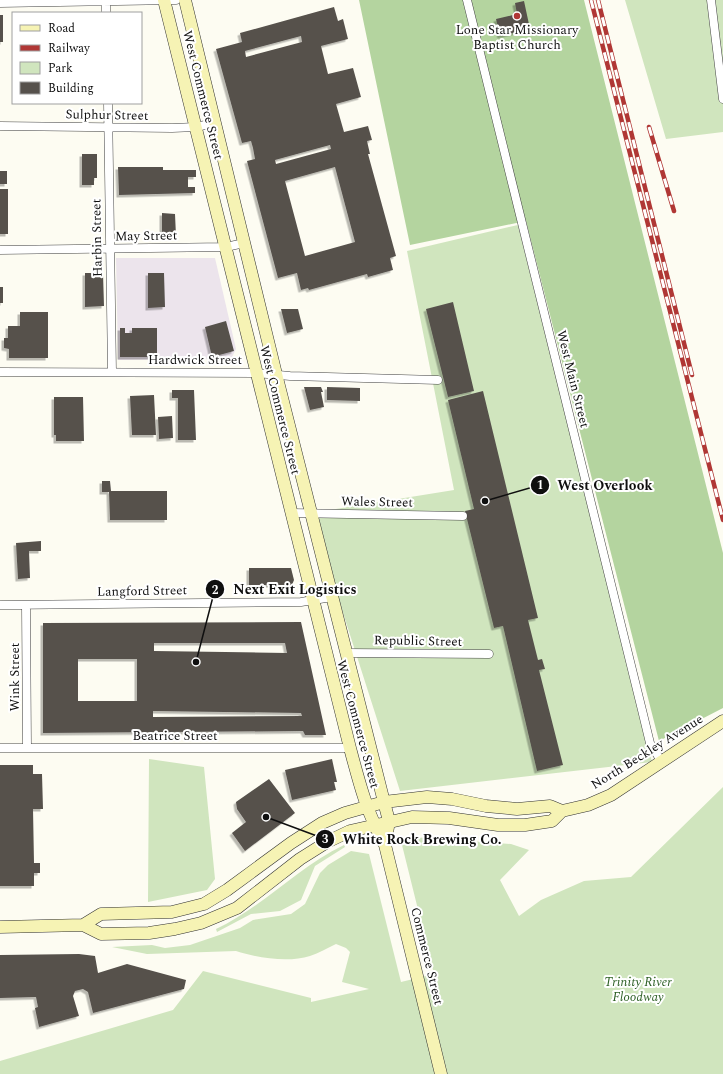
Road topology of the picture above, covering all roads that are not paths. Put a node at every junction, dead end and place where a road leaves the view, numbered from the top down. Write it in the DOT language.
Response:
graph roads {
  1 [pos="168,0"];
  2 [pos="185,0"];
  3 [pos="467,0"];
  4 [pos="711,0"];
  5 [pos="106,2"];
  6 [pos="0,3"];
  7 [pos="106,12"];
  8 [pos="723,99"];
  9 [pos="108,104"];
  10 [pos="214,124"];
  11 [pos="0,126"];
  12 [pos="108,127"];
  13 [pos="196,127"];
  14 [pos="244,243"];
  15 [pos="226,247"];
  16 [pos="109,249"];
  17 [pos="0,250"];
  18 [pos="0,372"];
  19 [pos="112,372"];
  20 [pos="256,373"];
  21 [pos="276,374"];
  22 [pos="438,380"];
  23 [pos="291,513"];
  24 [pos="311,513"];
  25 [pos="463,516"];
  26 [pos="332,598"];
  27 [pos="312,601"];
  28 [pos="0,605"];
  29 [pos="26,605"];
  30 [pos="346,653"];
  31 [pos="489,654"];
  32 [pos="723,721"];
  33 [pos="0,748"];
  34 [pos="26,748"];
  35 [pos="350,748"];
  36 [pos="661,762"];
  37 [pos="384,802"];
  38 [pos="366,807"];
  39 [pos="562,811"];
  40 [pos="389,821"];
  41 [pos="373,825"];
  42 [pos="384,845"];
  43 [pos="227,890"];
  44 [pos="237,908"];
  45 [pos="83,925"];
  46 [pos="0,927"];
  47 [pos="441,1074"];
  1 -- 5 [label="street"];
  1 -- 13 [label="main road, West Commerce Street"];
  2 -- 10 [label="main road, West Commerce Street"];
  3 -- 36 [label="street, West Main Street"];
  4 -- 8 [label="street"];
  5 -- 6 [label="street"];
  5 -- 7 [label="street"];
  9 -- 12 [label="street, Harbin Street"];
  10 -- 13 [label="street, Sulphur Street"];
  10 -- 14 [label="main road, West Commerce Street"];
  11 -- 12 [label="street, Sulphur Street"];
  12 -- 13 [label="street, Sulphur Street"];
  12 -- 16 [label="street, Harbin Street"];
  13 -- 15 [label="main road, West Commerce Street"];
  14 -- 15 [label="street, May Street"];
  14 -- 21 [label="main road, West Commerce Street"];
  15 -- 16 [label="street, May Street"];
  15 -- 20 [label="main road, West Commerce Street"];
  16 -- 17 [label="street, May Street"];
  16 -- 19 [label="street, Harbin Street"];
  18 -- 19 [label="street, Hardwick Street"];
  19 -- 20 [label="street, Hardwick Street"];
  20 -- 21 [label="street, Hardwick Street"];
  20 -- 23 [label="main road, West Commerce Street"];
  21 -- 22 [label="street, Hardwick Street"];
  21 -- 24 [label="main road, West Commerce Street"];
  23 -- 24 [label="street, Wales Street"];
  23 -- 27 [label="main road, West Commerce Street"];
  24 -- 25 [label="street, Wales Street"];
  24 -- 26 [label="main road, West Commerce Street"];
  26 -- 27 [label="street, Langford Street"];
  26 -- 30 [label="main road, West Commerce Street"];
  27 -- 29 [label="street, Langford Street"];
  27 -- 35 [label="main road, West Commerce Street"];
  28 -- 29 [label="street, Langford Street"];
  29 -- 34 [label="street, Wink Street"];
  30 -- 31 [label="street, Republic Street"];
  30 -- 37 [label="main road, West Commerce Street"];
  32 -- 36 [label="main road, North Beckley Avenue"];
  33 -- 34 [label="street, Beatrice Street"];
  34 -- 35 [label="street, Beatrice Street"];
  35 -- 38 [label="main road, West Commerce Street"];
  36 -- 39 [label="main road, North Beckley Avenue"];
  37 -- 38 [label="main road, North Beckley Avenue"];
  37 -- 39 [label="main road, North Beckley Avenue"];
  37 -- 40 [label="main road, West Commerce Street"];
  38 -- 41 [label="main road, West Commerce Street"];
  38 -- 43 [label="main road, North Beckley Avenue"];
  39 -- 40 [label="main road, North Beckley Avenue"];
  40 -- 41 [label="main road, North Beckley Avenue"];
  40 -- 42 [label="main road, Commerce Street"];
  41 -- 42 [label="main road, Commerce Street"];
  41 -- 44 [label="main road, North Beckley Avenue"];
  42 -- 47 [label="main road, Commerce Street"];
  43 -- 44 [label="main road"];
  43 -- 45 [label="main road, North Beckley Avenue"];
  44 -- 45 [label="main road, North Beckley Avenue"];
  45 -- 46 [label="main road, North Beckley Avenue"];
}
